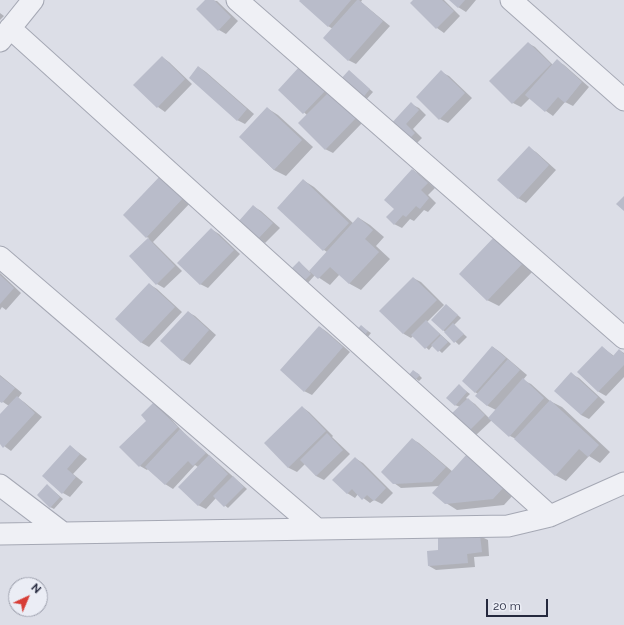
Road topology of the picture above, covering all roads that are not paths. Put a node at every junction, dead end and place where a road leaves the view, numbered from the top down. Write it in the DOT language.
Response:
graph roads {
  1 [pos="33,0"];
  2 [pos="237,0"];
  3 [pos="511,0"];
  4 [pos="5,35"];
  5 [pos="624,100"];
  6 [pos="0,257"];
  7 [pos="624,338"];
  8 [pos="624,483"];
  9 [pos="0,485"];
  10 [pos="550,516"];
  11 [pos="317,529"];
  12 [pos="63,533"];
  13 [pos="0,534"];
  1 -- 4 [label="street"];
  2 -- 7 [label="street"];
  3 -- 5 [label="street"];
  4 -- 10 [label="street"];
  6 -- 11 [label="street"];
  8 -- 10 [label="street"];
  9 -- 12 [label="street"];
  10 -- 11 [label="street"];
  11 -- 12 [label="street"];
  12 -- 13 [label="street"];
}
